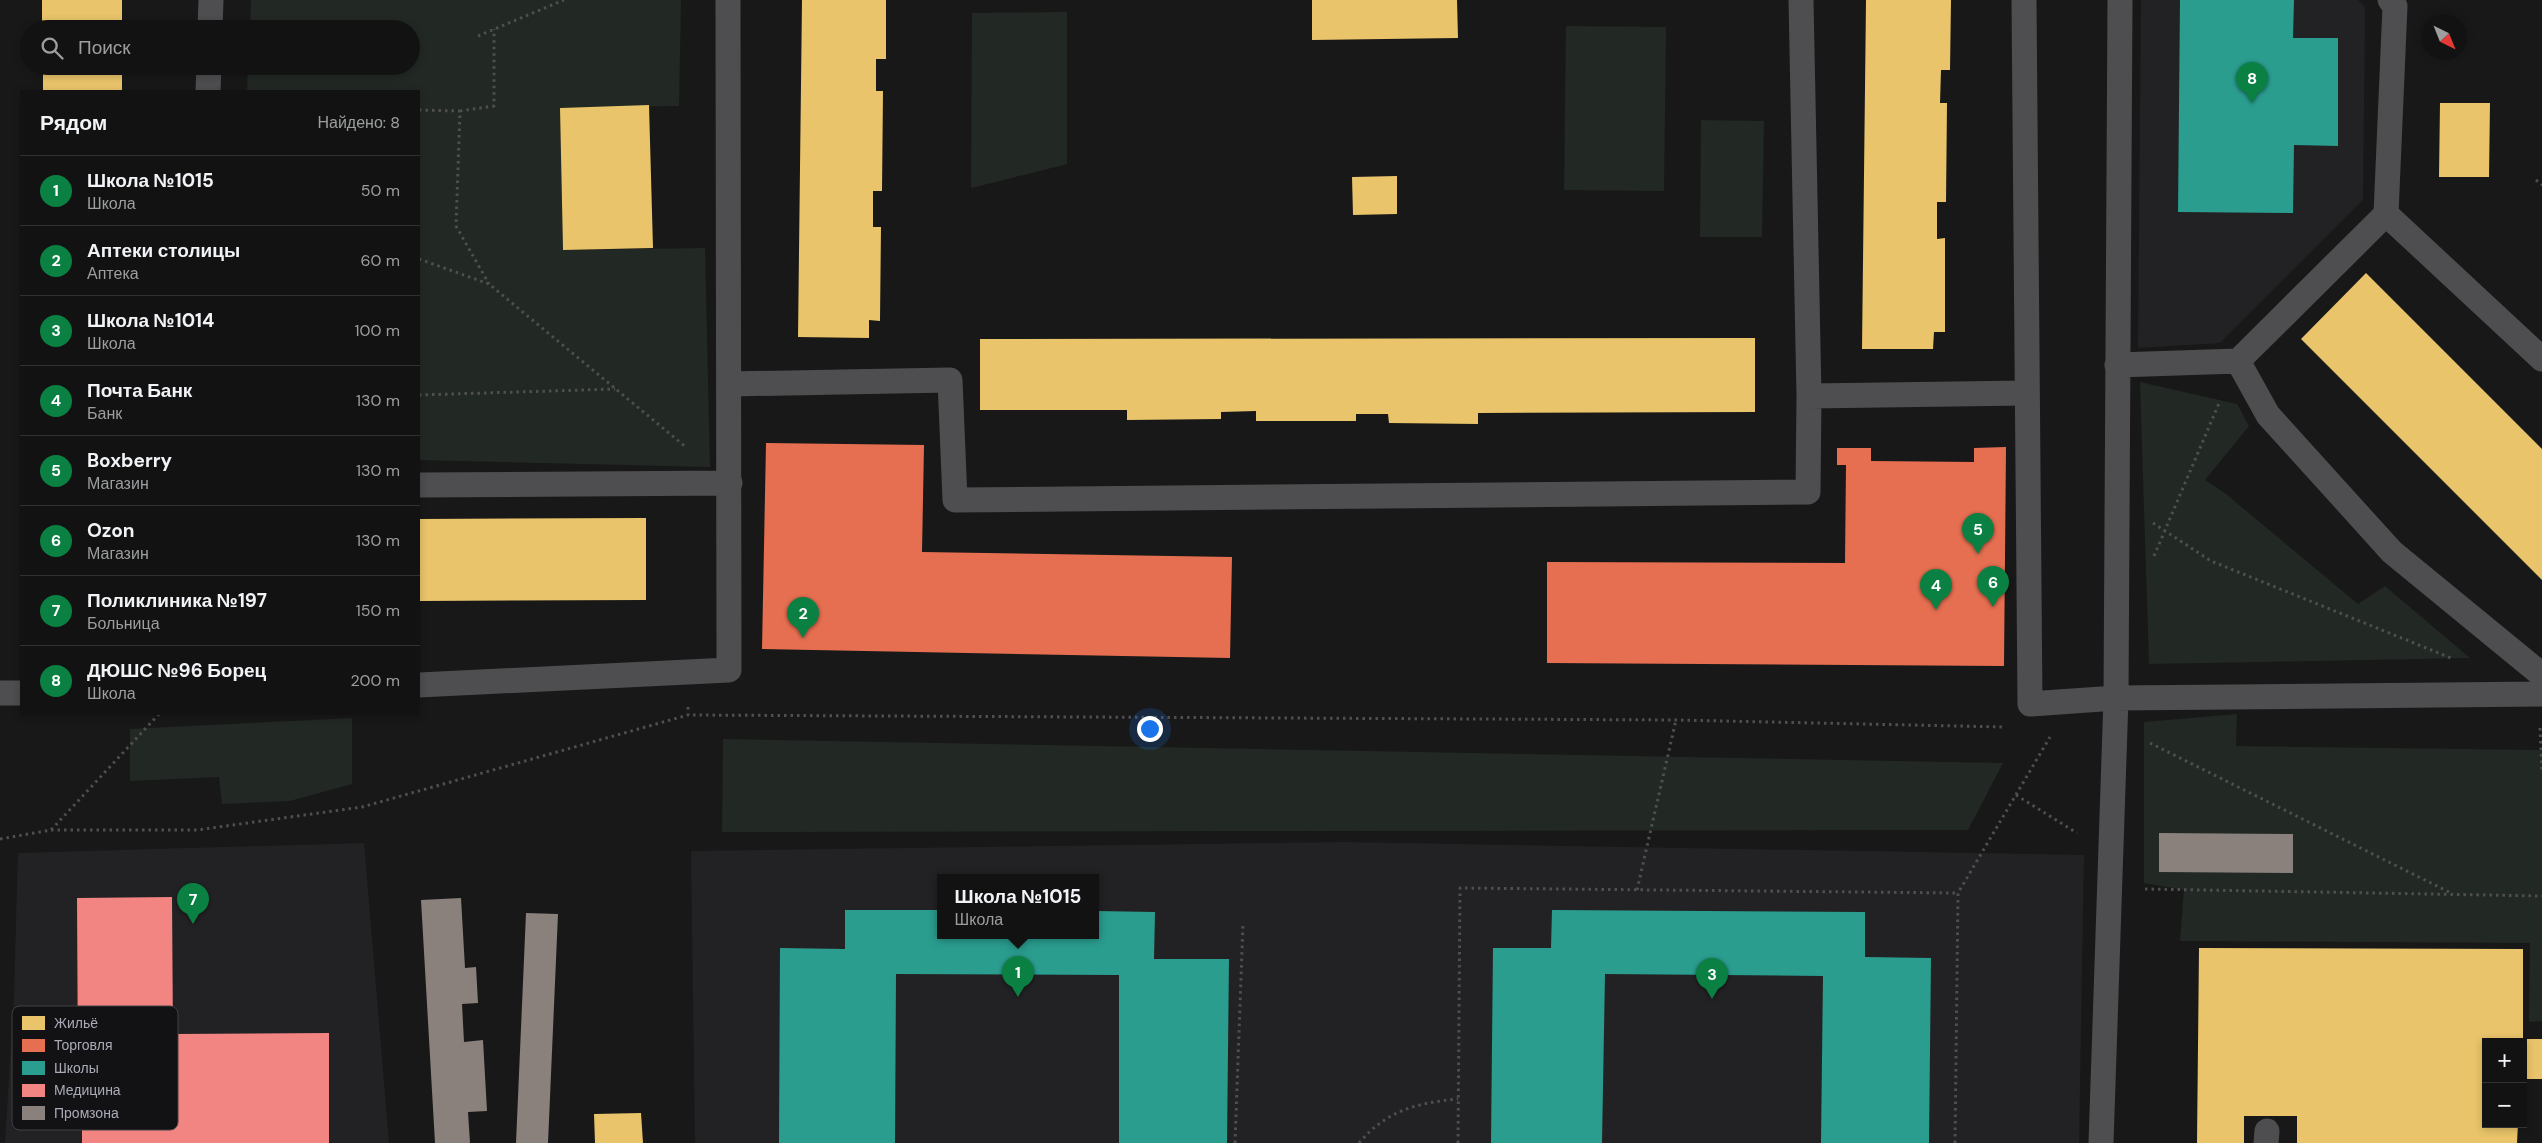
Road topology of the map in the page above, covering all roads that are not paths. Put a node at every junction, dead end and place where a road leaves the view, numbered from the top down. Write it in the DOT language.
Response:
graph roads {
  1 [pos="210,0"];
  2 [pos="728,0"];
  3 [pos="1801,0"];
  4 [pos="2024,0"];
  5 [pos="2120,0"];
  6 [pos="2396,2"];
  7 [pos="210,20"];
  8 [pos="209,75"];
  9 [pos="208,90"];
  10 [pos="2386,214"];
  11 [pos="2542,359"];
  12 [pos="2238,361"];
  13 [pos="2117,365"];
  14 [pos="729,384"];
  15 [pos="2026,393"];
  16 [pos="1809,396"];
  17 [pos="730,483"];
  18 [pos="420,484"];
  19 [pos="2542,675"];
  20 [pos="420,685"];
  21 [pos="0,692"];
  22 [pos="20,693"];
  23 [pos="2542,694"];
  24 [pos="2116,698"];
  25 [pos="2101,1143"];
  1 -- 7 [label="lane"];
  2 -- 14 [label="lane"];
  3 -- 16 [label="lane"];
  4 -- 15 [label="lane"];
  5 -- 13 [label="lane"];
  6 -- 10 [label="lane"];
  8 -- 9 [label="lane"];
  10 -- 11 [label="lane"];
  10 -- 12 [label="lane"];
  12 -- 13 [label="lane"];
  12 -- 19 [label="lane"];
  13 -- 24 [label="lane"];
  14 -- 16 [label="lane"];
  14 -- 17 [label="lane"];
  15 -- 16 [label="lane"];
  15 -- 24 [label="lane"];
  17 -- 18 [label="lane"];
  17 -- 20 [label="lane"];
  21 -- 22 [label="lane"];
  23 -- 24 [label="lane"];
  24 -- 25 [label="lane"];
}
